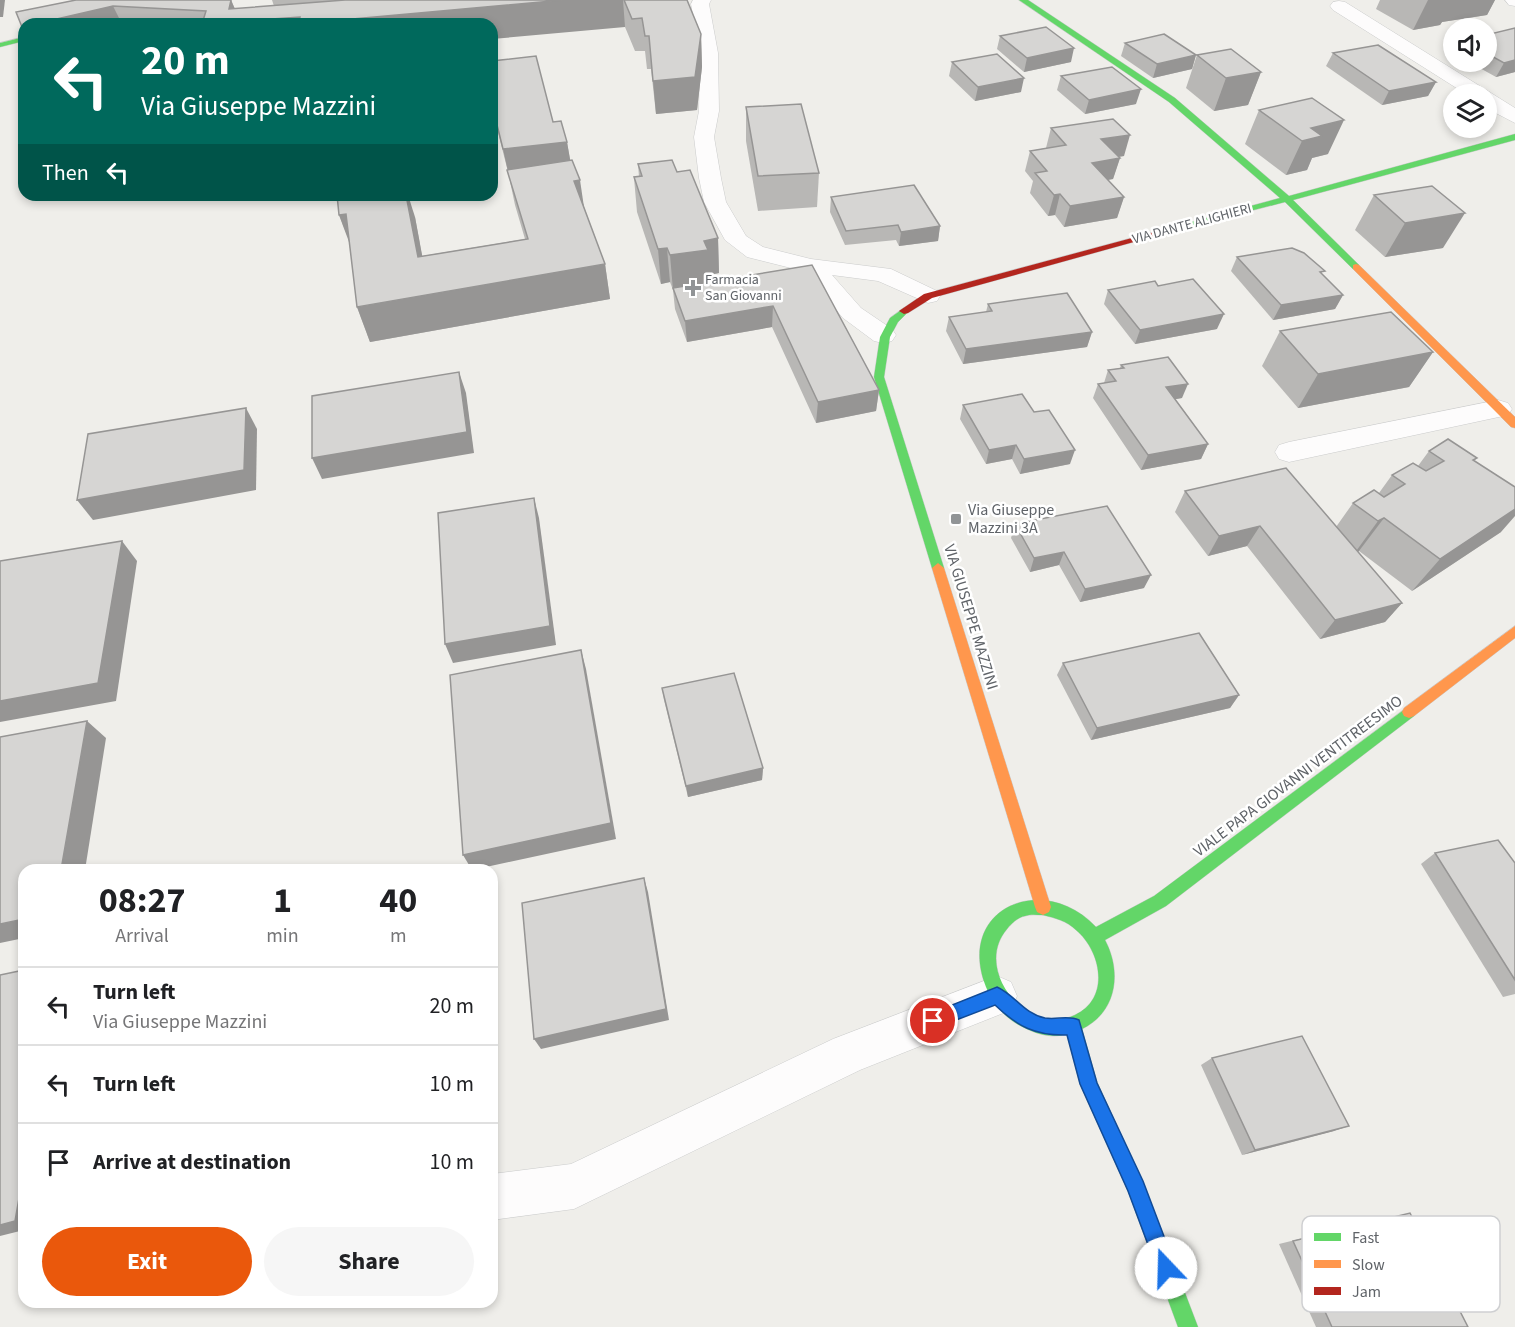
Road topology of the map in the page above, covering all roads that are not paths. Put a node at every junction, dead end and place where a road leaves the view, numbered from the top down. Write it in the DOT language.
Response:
graph roads {
  1 [pos="702,0"];
  2 [pos="1023,0"];
  3 [pos="1339,6"];
  4 [pos="18,40"];
  5 [pos="0,45"];
  6 [pos="1463,84"];
  7 [pos="1497,106"];
  8 [pos="1515,117"];
  9 [pos="1515,137"];
  10 [pos="1287,199"];
  11 [pos="811,266"];
  12 [pos="928,296"];
  13 [pos="883,335"];
  14 [pos="1506,417"];
  15 [pos="1289,452"];
  16 [pos="1515,630"];
  17 [pos="1043,907"];
  18 [pos="1094,937"];
  19 [pos="997,996"];
  20 [pos="1073,1026"];
  21 [pos="498,1196"];
  22 [pos="1188,1327"];
  1 -- 11 [label="street"];
  2 -- 10 [label="street"];
  3 -- 6 [label="street"];
  4 -- 5 [label="street"];
  7 -- 8 [label="street"];
  9 -- 10 [label="street, VIA DANTE ALIGHIERI"];
  10 -- 12 [label="street, VIA DANTE ALIGHIERI"];
  10 -- 14 [label="street"];
  11 -- 12 [label="street"];
  11 -- 13 [label="street"];
  12 -- 13 [label="street, VIA DANTE ALIGHIERI"];
  13 -- 17 [label="street, VIA GIUSEPPE MAZZINI"];
  14 -- 15 [label="street"];
  16 -- 18 [label="street, VIALE PAPA GIOVANNI VENTITREESIMO"];
  17 -- 18 [label="street"];
  17 -- 19 [label="street"];
  18 -- 20 [label="street"];
  19 -- 20 [label="street"];
  19 -- 21 [label="street"];
  20 -- 22 [label="street"];
}
